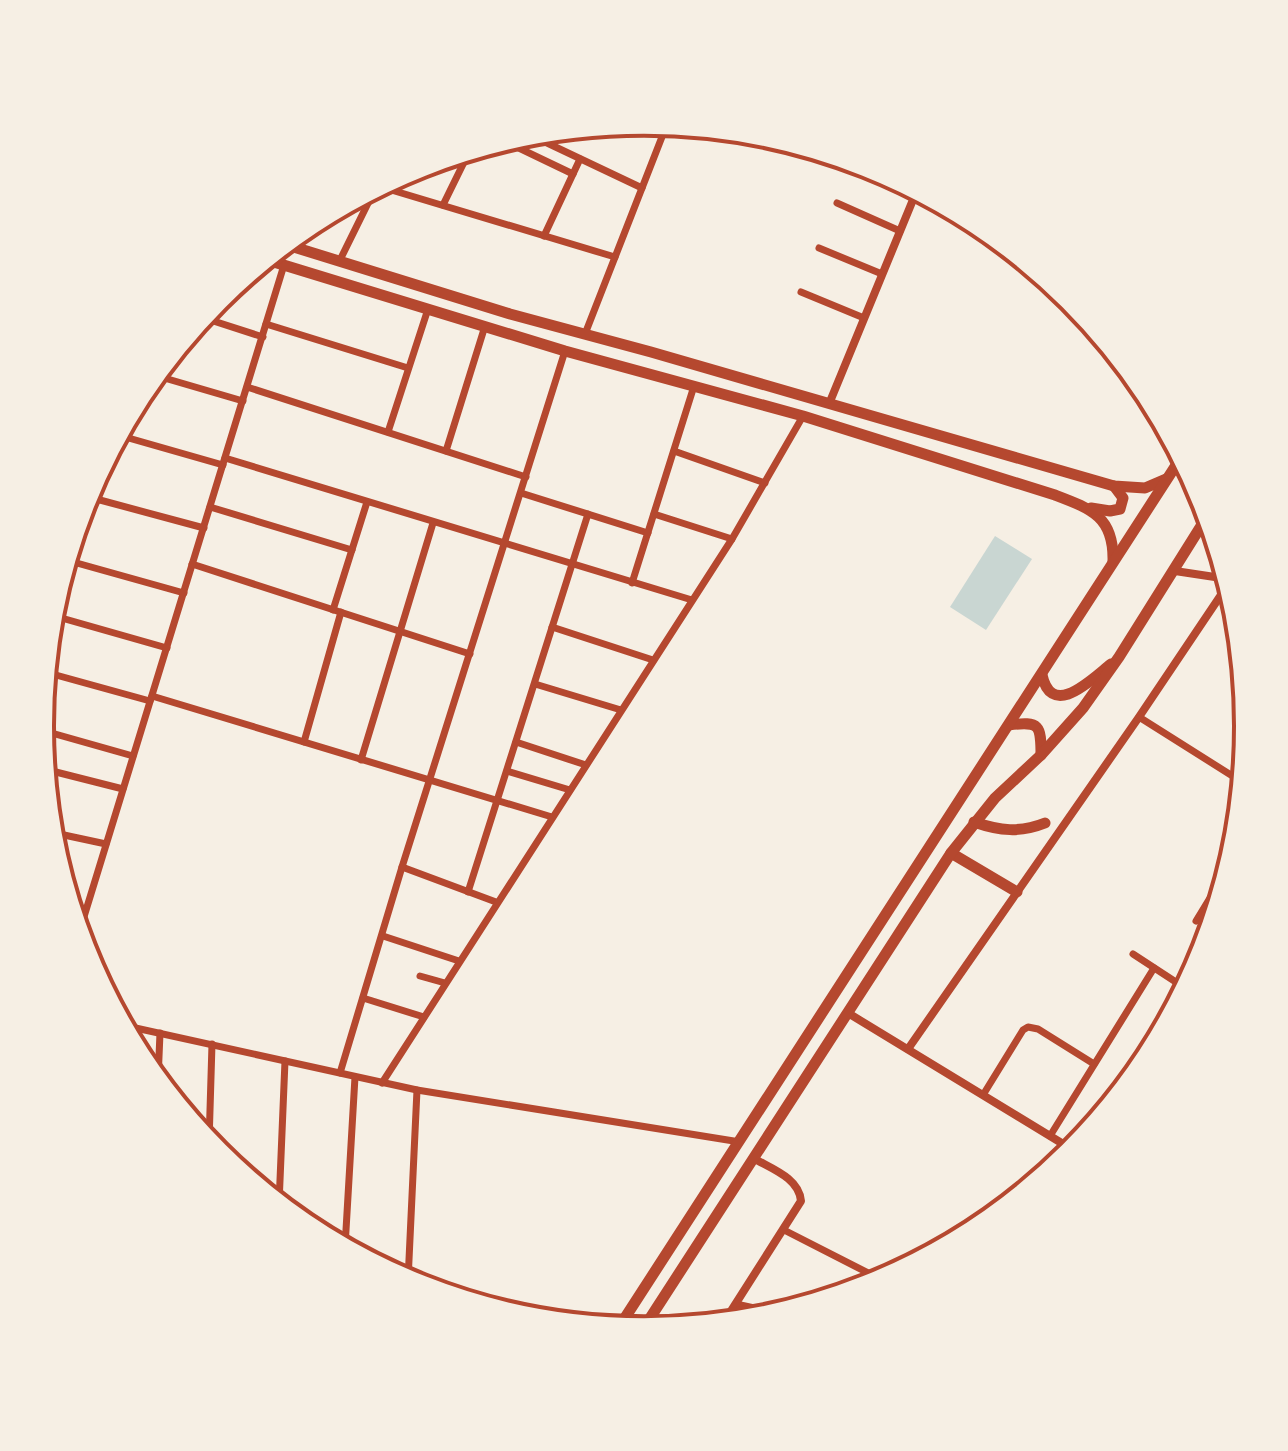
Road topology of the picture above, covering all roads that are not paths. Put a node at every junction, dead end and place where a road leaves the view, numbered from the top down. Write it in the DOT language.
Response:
graph roads {
  1 [pos="662,136"];
  2 [pos="549,144"];
  3 [pos="521,149"];
  4 [pos="580,159"];
  5 [pos="463,164"];
  6 [pos="573,174"];
  7 [pos="642,188"];
  8 [pos="393,191"];
  9 [pos="913,200"];
  10 [pos="837,203"];
  11 [pos="368,204"];
  12 [pos="443,205"];
  13 [pos="900,231"];
  14 [pos="544,236"];
  15 [pos="298,248"];
  16 [pos="819,248"];
  17 [pos="615,257"];
  18 [pos="340,260"];
  19 [pos="278,263"];
  20 [pos="284,265"];
  21 [pos="882,274"];
  22 [pos="801,292"];
  23 [pos="428,309"];
  24 [pos="864,318"];
  25 [pos="214,321"];
  26 [pos="266,324"];
  27 [pos="485,326"];
  28 [pos="585,334"];
  29 [pos="263,337"];
  30 [pos="565,351"];
  31 [pos="408,368"];
  32 [pos="167,379"];
  33 [pos="694,386"];
  34 [pos="247,387"];
  35 [pos="243,401"];
  36 [pos="829,404"];
  37 [pos="803,416"];
  38 [pos="388,432"];
  39 [pos="129,438"];
  40 [pos="446,451"];
  41 [pos="674,451"];
  42 [pos="224,462"];
  43 [pos="1174,468"];
  44 [pos="526,477"];
  45 [pos="1167,479"];
  46 [pos="765,483"];
  47 [pos="1114,486"];
  48 [pos="521,493"];
  49 [pos="99,500"];
  50 [pos="367,502"];
  51 [pos="210,507"];
  52 [pos="1086,507"];
  53 [pos="588,514"];
  54 [pos="654,514"];
  55 [pos="433,523"];
  56 [pos="204,528"];
  57 [pos="1200,528"];
  58 [pos="648,533"];
  59 [pos="732,539"];
  60 [pos="505,545"];
  61 [pos="352,550"];
  62 [pos="77,563"];
  63 [pos="192,564"];
  64 [pos="1113,564"];
  65 [pos="572,565"];
  66 [pos="1175,571"];
  67 [pos="1215,579"];
  68 [pos="632,583"];
  69 [pos="184,593"];
  70 [pos="1219,594"];
  71 [pos="692,600"];
  72 [pos="337,611"];
  73 [pos="64,619"];
  74 [pos="552,627"];
  75 [pos="400,632"];
  76 [pos="167,648"];
  77 [pos="470,654"];
  78 [pos="1119,657"];
  79 [pos="653,660"];
  80 [pos="56,675"];
  81 [pos="1042,675"];
  82 [pos="535,684"];
  83 [pos="151,699"];
  84 [pos="621,710"];
  85 [pos="1139,717"];
  86 [pos="1009,725"];
  87 [pos="54,734"];
  88 [pos="304,742"];
  89 [pos="516,742"];
  90 [pos="1041,755"];
  91 [pos="133,756"];
  92 [pos="361,760"];
  93 [pos="586,765"];
  94 [pos="507,771"];
  95 [pos="56,772"];
  96 [pos="1232,776"];
  97 [pos="431,781"];
  98 [pos="123,789"];
  99 [pos="570,790"];
  100 [pos="497,802"];
  101 [pos="552,817"];
  102 [pos="974,822"];
  103 [pos="1045,823"];
  104 [pos="64,835"];
  105 [pos="106,844"];
  106 [pos="951,853"];
  107 [pos="402,867"];
  108 [pos="468,892"];
  109 [pos="1017,892"];
  110 [pos="496,902"];
  111 [pos="1206,904"];
  112 [pos="85,914"];
  113 [pos="1196,921"];
  114 [pos="383,936"];
  115 [pos="1133,954"];
  116 [pos="459,961"];
  117 [pos="1154,968"];
  118 [pos="420,976"];
  119 [pos="1175,982"];
  120 [pos="445,983"];
  121 [pos="363,998"];
  122 [pos="848,1013"];
  123 [pos="424,1017"];
  124 [pos="138,1028"];
  125 [pos="160,1033"];
  126 [pos="212,1044"];
  127 [pos="908,1049"];
  128 [pos="159,1061"];
  129 [pos="285,1061"];
  130 [pos="1094,1064"];
  131 [pos="340,1073"];
  132 [pos="355,1077"];
  133 [pos="382,1083"];
  134 [pos="417,1090"];
  135 [pos="983,1095"];
  136 [pos="210,1125"];
  137 [pos="1050,1136"];
  138 [pos="740,1142"];
  139 [pos="1061,1143"];
  140 [pos="753,1158"];
  141 [pos="280,1190"];
  142 [pos="784,1230"];
  143 [pos="346,1234"];
  144 [pos="409,1267"];
  145 [pos="867,1272"];
  146 [pos="736,1304"];
  147 [pos="746,1306"];
  148 [pos="733,1308"];
  149 [pos="627,1315"];
  150 [pos="652,1316"];
  1 -- 7 [label="street"];
  2 -- 4 [label="street"];
  3 -- 6 [label="street"];
  4 -- 6 [label="street"];
  4 -- 7 [label="street"];
  5 -- 12 [label="street"];
  6 -- 14 [label="street"];
  7 -- 17 [label="street"];
  8 -- 12 [label="street"];
  9 -- 13 [label="street"];
  10 -- 13 [label="street"];
  11 -- 18 [label="street"];
  12 -- 14 [label="street"];
  13 -- 21 [label="street"];
  14 -- 17 [label="street"];
  15 -- 18 [label="main road"];
  16 -- 21 [label="street"];
  17 -- 28 [label="street"];
  18 -- 28 [label="main road"];
  19 -- 20 [label="main road"];
  20 -- 23 [label="main road"];
  20 -- 26 [label="street"];
  21 -- 24 [label="street"];
  22 -- 24 [label="street"];
  23 -- 27 [label="main road"];
  23 -- 31 [label="street"];
  24 -- 36 [label="street"];
  25 -- 29 [label="street"];
  26 -- 29 [label="street"];
  26 -- 31 [label="street"];
  27 -- 30 [label="main road"];
  27 -- 40 [label="street"];
  28 -- 36 [label="main road"];
  29 -- 34 [label="street"];
  30 -- 33 [label="main road"];
  30 -- 44 [label="street"];
  31 -- 38 [label="street"];
  32 -- 35 [label="street"];
  33 -- 37 [label="main road"];
  33 -- 41 [label="street"];
  34 -- 35 [label="street"];
  34 -- 38 [label="street"];
  35 -- 42 [label="street"];
  36 -- 47 [label="main road"];
  37 -- 46 [label="street"];
  37 -- 52 [label="main road"];
  38 -- 40 [label="street"];
  39 -- 42 [label="street"];
  40 -- 44 [label="street"];
  41 -- 46 [label="street"];
  41 -- 54 [label="street"];
  42 -- 50 [label="street"];
  42 -- 51 [label="street"];
  43 -- 45 [label="main road"];
  44 -- 48 [label="street"];
  45 -- 47 [label="main road"];
  45 -- 64 [label="main road"];
  46 -- 59 [label="street"];
  47 -- 52 [label="main road"];
  48 -- 53 [label="street"];
  48 -- 60 [label="street"];
  49 -- 56 [label="street"];
  50 -- 55 [label="street"];
  50 -- 61 [label="street"];
  51 -- 56 [label="street"];
  51 -- 61 [label="street"];
  52 -- 64 [label="main road"];
  53 -- 58 [label="street"];
  53 -- 65 [label="street"];
  54 -- 58 [label="street"];
  54 -- 59 [label="street"];
  55 -- 60 [label="street"];
  55 -- 75 [label="street"];
  56 -- 63 [label="street"];
  57 -- 66 [label="main road"];
  58 -- 68 [label="street"];
  59 -- 71 [label="street"];
  60 -- 65 [label="street"];
  60 -- 77 [label="street"];
  61 -- 72 [label="street"];
  62 -- 69 [label="street"];
  63 -- 69 [label="street"];
  63 -- 72 [label="street"];
  64 -- 81 [label="main road"];
  65 -- 68 [label="street"];
  65 -- 74 [label="street"];
  66 -- 67 [label="street"];
  66 -- 78 [label="main road"];
  68 -- 71 [label="street"];
  69 -- 76 [label="street"];
  70 -- 85 [label="street"];
  71 -- 79 [label="street"];
  72 -- 75 [label="street"];
  72 -- 88 [label="street"];
  73 -- 76 [label="street"];
  74 -- 79 [label="street"];
  74 -- 82 [label="street"];
  75 -- 77 [label="street"];
  75 -- 92 [label="street"];
  76 -- 83 [label="street"];
  77 -- 97 [label="street"];
  78 -- 81 [label="main road"];
  78 -- 90 [label="main road"];
  79 -- 84 [label="street"];
  80 -- 83 [label="street"];
  81 -- 86 [label="main road"];
  82 -- 84 [label="street"];
  82 -- 89 [label="street"];
  83 -- 88 [label="street"];
  83 -- 91 [label="street"];
  84 -- 93 [label="street"];
  85 -- 96 [label="street"];
  85 -- 109 [label="street"];
  86 -- 90 [label="main road"];
  86 -- 138 [label="main road"];
  87 -- 91 [label="street"];
  88 -- 92 [label="street"];
  89 -- 93 [label="street"];
  89 -- 94 [label="street"];
  90 -- 102 [label="main road"];
  91 -- 98 [label="street"];
  92 -- 97 [label="street"];
  93 -- 99 [label="street"];
  94 -- 99 [label="street"];
  94 -- 100 [label="street"];
  95 -- 98 [label="street"];
  97 -- 100 [label="street"];
  97 -- 107 [label="street"];
  98 -- 105 [label="street"];
  99 -- 101 [label="street"];
  100 -- 101 [label="street"];
  100 -- 108 [label="street"];
  101 -- 110 [label="street"];
  102 -- 103 [label="main road"];
  102 -- 106 [label="main road"];
  104 -- 105 [label="street"];
  105 -- 112 [label="street"];
  106 -- 109 [label="main road"];
  106 -- 122 [label="main road"];
  107 -- 108 [label="street"];
  107 -- 114 [label="street"];
  108 -- 110 [label="street"];
  109 -- 127 [label="street"];
  110 -- 116 [label="street"];
  111 -- 113 [label="street"];
  114 -- 116 [label="street"];
  114 -- 121 [label="street"];
  115 -- 117 [label="street"];
  116 -- 120 [label="street"];
  117 -- 119 [label="street"];
  117 -- 130 [label="street"];
  118 -- 120 [label="street"];
  120 -- 123 [label="street"];
  121 -- 123 [label="street"];
  121 -- 131 [label="street"];
  122 -- 127 [label="street"];
  122 -- 140 [label="main road"];
  123 -- 133 [label="street"];
  124 -- 125 [label="street"];
  125 -- 126 [label="street"];
  125 -- 128 [label="street"];
  126 -- 129 [label="street"];
  126 -- 136 [label="street"];
  127 -- 135 [label="street"];
  129 -- 131 [label="street"];
  129 -- 141 [label="street"];
  130 -- 135 [label="street"];
  130 -- 137 [label="street"];
  131 -- 132 [label="street"];
  132 -- 133 [label="street"];
  132 -- 143 [label="street"];
  133 -- 134 [label="street"];
  134 -- 138 [label="street"];
  134 -- 144 [label="street"];
  135 -- 137 [label="street"];
  137 -- 139 [label="street"];
  138 -- 149 [label="main road"];
  140 -- 142 [label="street"];
  140 -- 150 [label="main road"];
  142 -- 145 [label="street"];
  142 -- 146 [label="street"];
  146 -- 147 [label="street"];
  146 -- 148 [label="street"];
}
